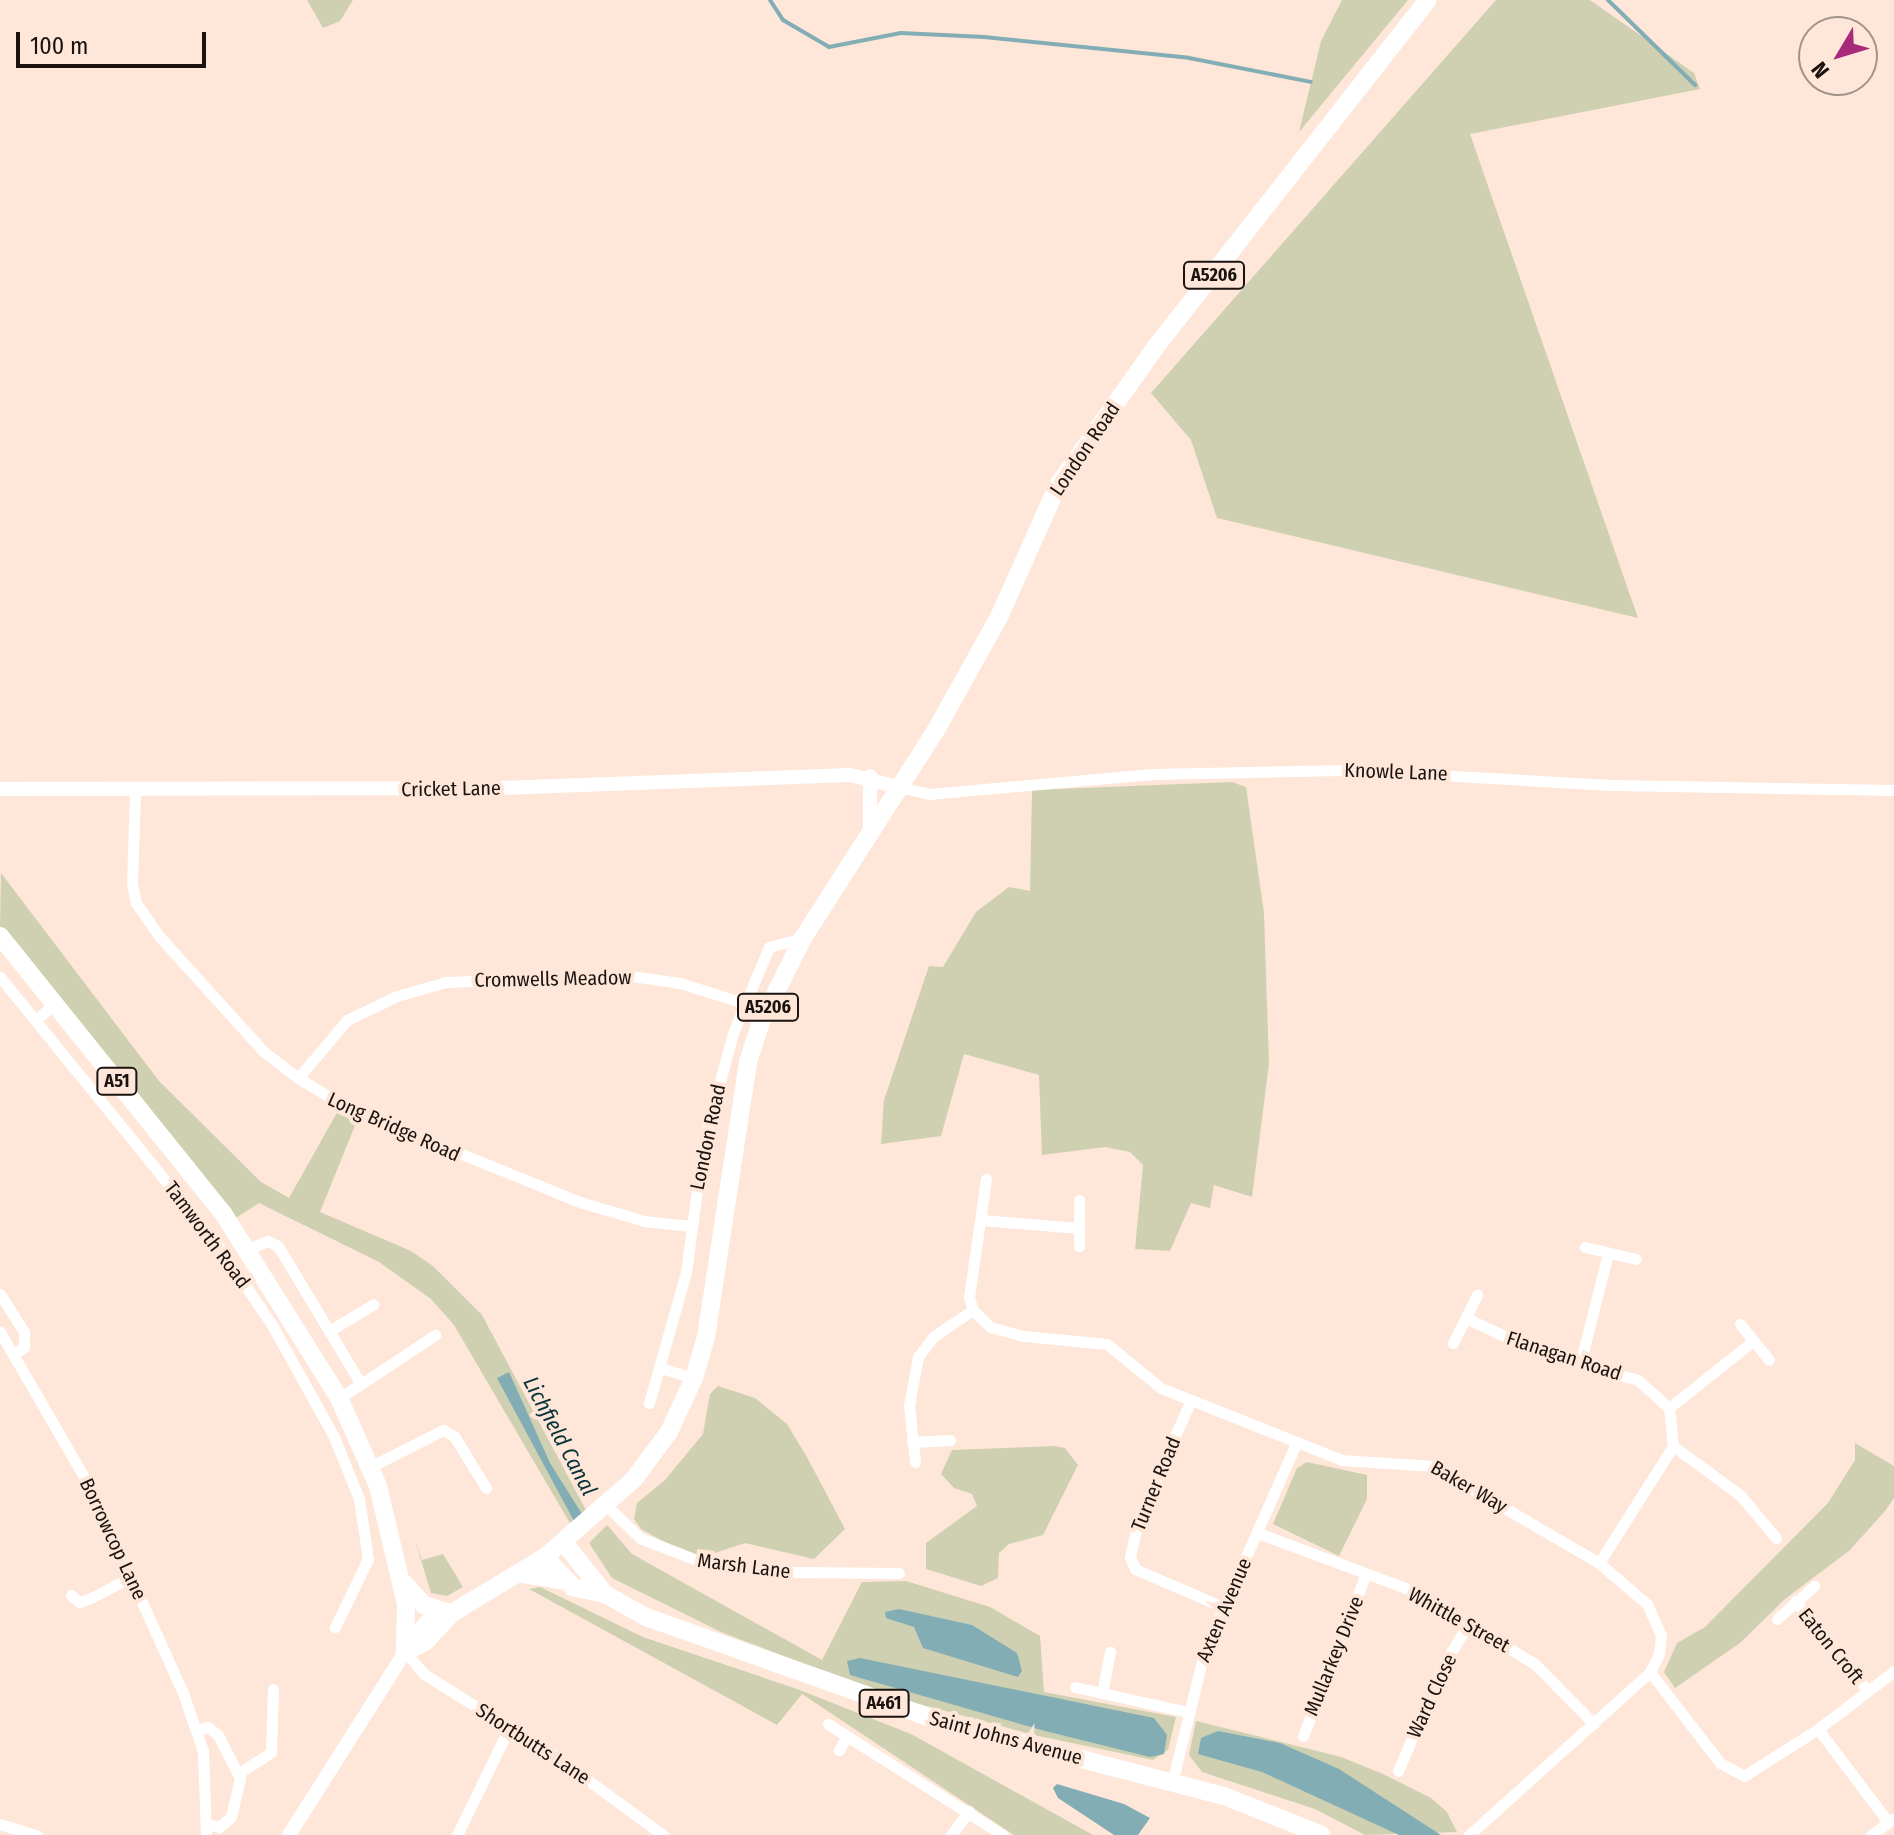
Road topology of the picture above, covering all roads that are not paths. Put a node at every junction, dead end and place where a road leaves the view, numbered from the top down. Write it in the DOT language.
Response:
graph roads {
  1 [pos="1428,0"];
  2 [pos="870,776"];
  3 [pos="899,787"];
  4 [pos="0,789"];
  5 [pos="1894,790"];
  6 [pos="135,792"];
  7 [pos="870,831"];
  8 [pos="0,936"];
  9 [pos="803,938"];
  10 [pos="0,977"];
  11 [pos="744,1003"];
  12 [pos="54,1004"];
  13 [pos="36,1020"];
  14 [pos="298,1078"];
  15 [pos="986,1179"];
  16 [pos="1079,1200"];
  17 [pos="981,1220"];
  18 [pos="691,1226"];
  19 [pos="1079,1228"];
  20 [pos="1079,1246"];
  21 [pos="1585,1247"];
  22 [pos="247,1249"];
  23 [pos="1608,1253"];
  24 [pos="1636,1259"];
  25 [pos="0,1294"];
  26 [pos="1477,1295"];
  27 [pos="374,1304"];
  28 [pos="973,1310"];
  29 [pos="1466,1318"];
  30 [pos="1740,1324"];
  31 [pos="329,1331"];
  32 [pos="0,1332"];
  33 [pos="435,1335"];
  34 [pos="1753,1341"];
  35 [pos="1453,1343"];
  36 [pos="14,1354"];
  37 [pos="1581,1360"];
  38 [pos="1769,1360"];
  39 [pos="661,1368"];
  40 [pos="694,1378"];
  41 [pos="361,1384"];
  42 [pos="339,1398"];
  43 [pos="1191,1400"];
  44 [pos="649,1403"];
  45 [pos="1669,1408"];
  46 [pos="950,1440"];
  47 [pos="912,1442"];
  48 [pos="1296,1444"];
  49 [pos="1673,1446"];
  50 [pos="915,1462"];
  51 [pos="371,1463"];
  52 [pos="348,1470"];
  53 [pos="486,1488"];
  54 [pos="607,1506"];
  55 [pos="1258,1533"];
  56 [pos="390,1536"];
  57 [pos="1776,1538"];
  58 [pos="564,1543"];
  59 [pos="545,1557"];
  60 [pos="1599,1563"];
  61 [pos="518,1573"];
  62 [pos="899,1573"];
  63 [pos="1365,1576"];
  64 [pos="131,1577"];
  65 [pos="402,1580"];
  66 [pos="566,1581"];
  67 [pos="1814,1586"];
  68 [pos="605,1594"];
  69 [pos="71,1595"];
  70 [pos="1795,1601"];
  71 [pos="1221,1606"];
  72 [pos="452,1613"];
  73 [pos="1777,1619"];
  74 [pos="1469,1623"];
  75 [pos="335,1627"];
  76 [pos="405,1652"];
  77 [pos="1110,1652"];
  78 [pos="1894,1671"];
  79 [pos="1650,1672"];
  80 [pos="1075,1687"];
  81 [pos="273,1689"];
  82 [pos="1867,1690"];
  83 [pos="1102,1693"];
  84 [pos="1188,1712"];
  85 [pos="828,1724"];
  86 [pos="1594,1724"];
  87 [pos="510,1726"];
  88 [pos="1818,1729"];
  89 [pos="198,1730"];
  90 [pos="847,1736"];
  91 [pos="1303,1736"];
  92 [pos="839,1750"];
  93 [pos="1398,1771"];
  94 [pos="239,1773"];
  95 [pos="1172,1783"];
  96 [pos="969,1811"];
  97 [pos="1891,1820"];
  98 [pos="0,1824"];
  99 [pos="206,1830"];
  100 [pos="37,1835"];
  101 [pos="289,1835"];
  102 [pos="457,1835"];
  103 [pos="663,1835"];
  104 [pos="951,1835"];
  105 [pos="1003,1835"];
  106 [pos="1322,1835"];
  107 [pos="1469,1835"];
  108 [pos="1871,1835"];
  1 -- 3 [label="main road, London Road / A5206"];
  2 -- 3 [label="street, Cricket Lane"];
  2 -- 6 [label="street, Cricket Lane"];
  2 -- 7 [label="street"];
  3 -- 5 [label="street, Knowle Lane"];
  3 -- 7 [label="main road, London Road / A5206"];
  4 -- 6 [label="street, Cricket Lane"];
  6 -- 14 [label="street, Long Bridge Road"];
  7 -- 9 [label="main road, London Road / A5206"];
  8 -- 12 [label="main road, Tamworth Road / A51"];
  9 -- 11 [label="street, London Road"];
  9 -- 40 [label="main road, London Road / A5206"];
  10 -- 13 [label="street, Tamworth Road"];
  11 -- 14 [label="street, Cromwells Meadow"];
  11 -- 18 [label="street, London Road"];
  12 -- 13 [label="street"];
  12 -- 22 [label="main road, Tamworth Road / A51"];
  13 -- 52 [label="street, Tamworth Road"];
  14 -- 18 [label="street, Long Bridge Road"];
  15 -- 17 [label="street"];
  16 -- 19 [label="street"];
  17 -- 19 [label="street"];
  17 -- 28 [label="street"];
  18 -- 39 [label="street, London Road"];
  19 -- 20 [label="street"];
  21 -- 23 [label="street"];
  22 -- 31 [label="street, Tamworth Road"];
  22 -- 42 [label="main road, Tamworth Road / A51"];
  23 -- 24 [label="street"];
  23 -- 37 [label="street"];
  25 -- 36 [label="street"];
  26 -- 29 [label="street"];
  27 -- 31 [label="street"];
  28 -- 43 [label="street, Baker Way"];
  28 -- 47 [label="street"];
  29 -- 35 [label="street"];
  29 -- 37 [label="street, Flanagan Road"];
  30 -- 34 [label="street"];
  31 -- 41 [label="street, Tamworth Road"];
  32 -- 36 [label="street, Borrowcop Lane"];
  33 -- 41 [label="street"];
  34 -- 38 [label="street"];
  34 -- 45 [label="street"];
  36 -- 64 [label="street, Borrowcop Lane"];
  37 -- 45 [label="street, Flanagan Road"];
  39 -- 40 [label="street"];
  39 -- 44 [label="street, London Road"];
  40 -- 54 [label="main road, London Road / A5206"];
  41 -- 42 [label="street"];
  42 -- 51 [label="main road, Tamworth Road / A51"];
  43 -- 48 [label="street, Baker Way"];
  43 -- 71 [label="street, Turner Road"];
  45 -- 49 [label="street"];
  46 -- 47 [label="street"];
  47 -- 50 [label="street"];
  48 -- 55 [label="street, Axten Avenue"];
  48 -- 60 [label="street, Baker Way"];
  49 -- 57 [label="street"];
  49 -- 60 [label="street"];
  51 -- 52 [label="street"];
  51 -- 53 [label="street"];
  51 -- 56 [label="main road, Tamworth Road / A51"];
  52 -- 75 [label="street, Tamworth Road"];
  54 -- 58 [label="main road, London Road / A5206"];
  54 -- 62 [label="street, Marsh Lane"];
  55 -- 63 [label="street, Whittle Street"];
  55 -- 71 [label="street, Axten Avenue"];
  56 -- 65 [label="main road, Tamworth Road / A51"];
  56 -- 76 [label="main road, Tamworth Road / A51"];
  58 -- 59 [label="main road, London Road / A5206"];
  58 -- 68 [label="main road, Saint Johns Avenue / A461"];
  59 -- 61 [label="main road, London Road / A5206"];
  59 -- 66 [label="main road, Saint Johns Avenue / A461"];
  60 -- 79 [label="street, Baker Way"];
  61 -- 66 [label="main road"];
  61 -- 72 [label="main road, London Road / A5206"];
  63 -- 74 [label="street, Whittle Street"];
  63 -- 91 [label="street, Mullarkey Drive"];
  64 -- 69 [label="street"];
  64 -- 89 [label="street, Borrowcop Lane"];
  65 -- 72 [label="main road"];
  65 -- 76 [label="main road, Tamworth Road / A51"];
  66 -- 68 [label="main road, Saint Johns Avenue / A461"];
  67 -- 70 [label="street, Eaton Croft"];
  68 -- 95 [label="main road, Saint Johns Avenue / A461"];
  70 -- 73 [label="street, Eaton Croft"];
  70 -- 82 [label="street, Eaton Croft"];
  71 -- 84 [label="street, Axten Avenue"];
  72 -- 76 [label="main road, London Road / A5206"];
  74 -- 86 [label="street, Whittle Street"];
  74 -- 93 [label="street, Ward Close"];
  76 -- 87 [label="street, Shortbutts Lane"];
  76 -- 101 [label="street"];
  77 -- 83 [label="street"];
  78 -- 82 [label="street"];
  79 -- 86 [label="street"];
  79 -- 88 [label="street"];
  80 -- 83 [label="street"];
  81 -- 94 [label="street"];
  82 -- 88 [label="street"];
  83 -- 84 [label="street"];
  84 -- 95 [label="street, Axten Avenue"];
  85 -- 90 [label="street"];
  86 -- 107 [label="street"];
  87 -- 102 [label="street"];
  87 -- 103 [label="street, Shortbutts Lane"];
  88 -- 97 [label="street"];
  89 -- 94 [label="street"];
  89 -- 99 [label="street, Borrowcop Lane"];
  90 -- 92 [label="street"];
  90 -- 96 [label="street"];
  94 -- 99 [label="street, Borrowcop Lane"];
  95 -- 106 [label="main road, Saint Johns Avenue / A461"];
  96 -- 104 [label="street"];
  96 -- 105 [label="street"];
  97 -- 108 [label="street"];
  98 -- 100 [label="street"];
}
